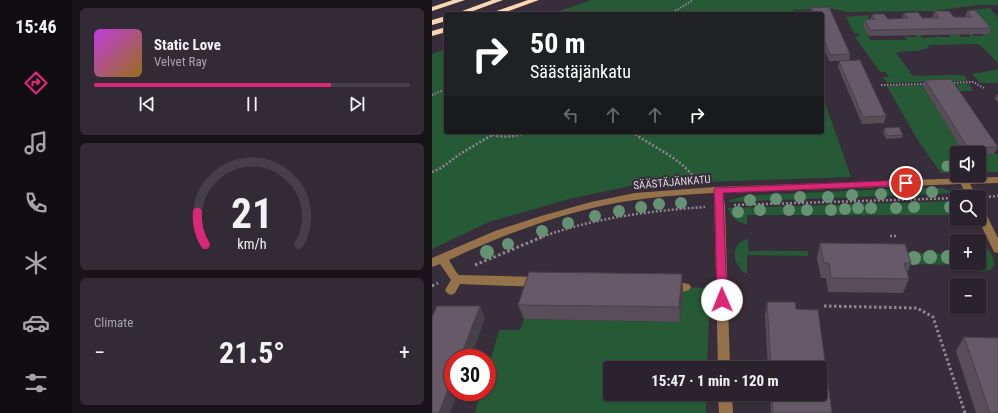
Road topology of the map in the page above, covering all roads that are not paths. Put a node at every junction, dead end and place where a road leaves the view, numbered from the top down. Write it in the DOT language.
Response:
graph roads {
  1 [pos="462,0"];
  2 [pos="499,0"];
  3 [pos="535,0"];
  4 [pos="432,9"];
  5 [pos="464,12"];
  6 [pos="498,12"];
  7 [pos="444,19"];
  8 [pos="432,23"];
  9 [pos="444,30"];
  10 [pos="432,34"];
  11 [pos="986,180"];
  12 [pos="998,180"];
  13 [pos="950,182"];
  14 [pos="718,190"];
  15 [pos="986,224"];
  16 [pos="998,249"];
  17 [pos="437,261"];
  18 [pos="455,277"];
  19 [pos="551,282"];
  20 [pos="662,286"];
  21 [pos="685,286"];
  22 [pos="451,290"];
  23 [pos="724,361"];
  24 [pos="725,401"];
  25 [pos="726,413"];
  1 -- 4 [label="highway"];
  2 -- 5 [label="highway"];
  3 -- 6 [label="highway"];
  7 -- 8 [label="highway"];
  9 -- 10 [label="highway"];
  11 -- 12 [label="street, SÄÄSTÄJÄNKATU"];
  13 -- 14 [label="street, SÄÄSTÄJÄNKATU"];
  14 -- 17 [label="street, SÄÄSTÄJÄNKATU"];
  14 -- 23 [label="street"];
  15 -- 16 [label="street"];
  17 -- 18 [label="street"];
  18 -- 19 [label="street"];
  18 -- 22 [label="street"];
  20 -- 21 [label="street"];
  24 -- 25 [label="street"];
}
